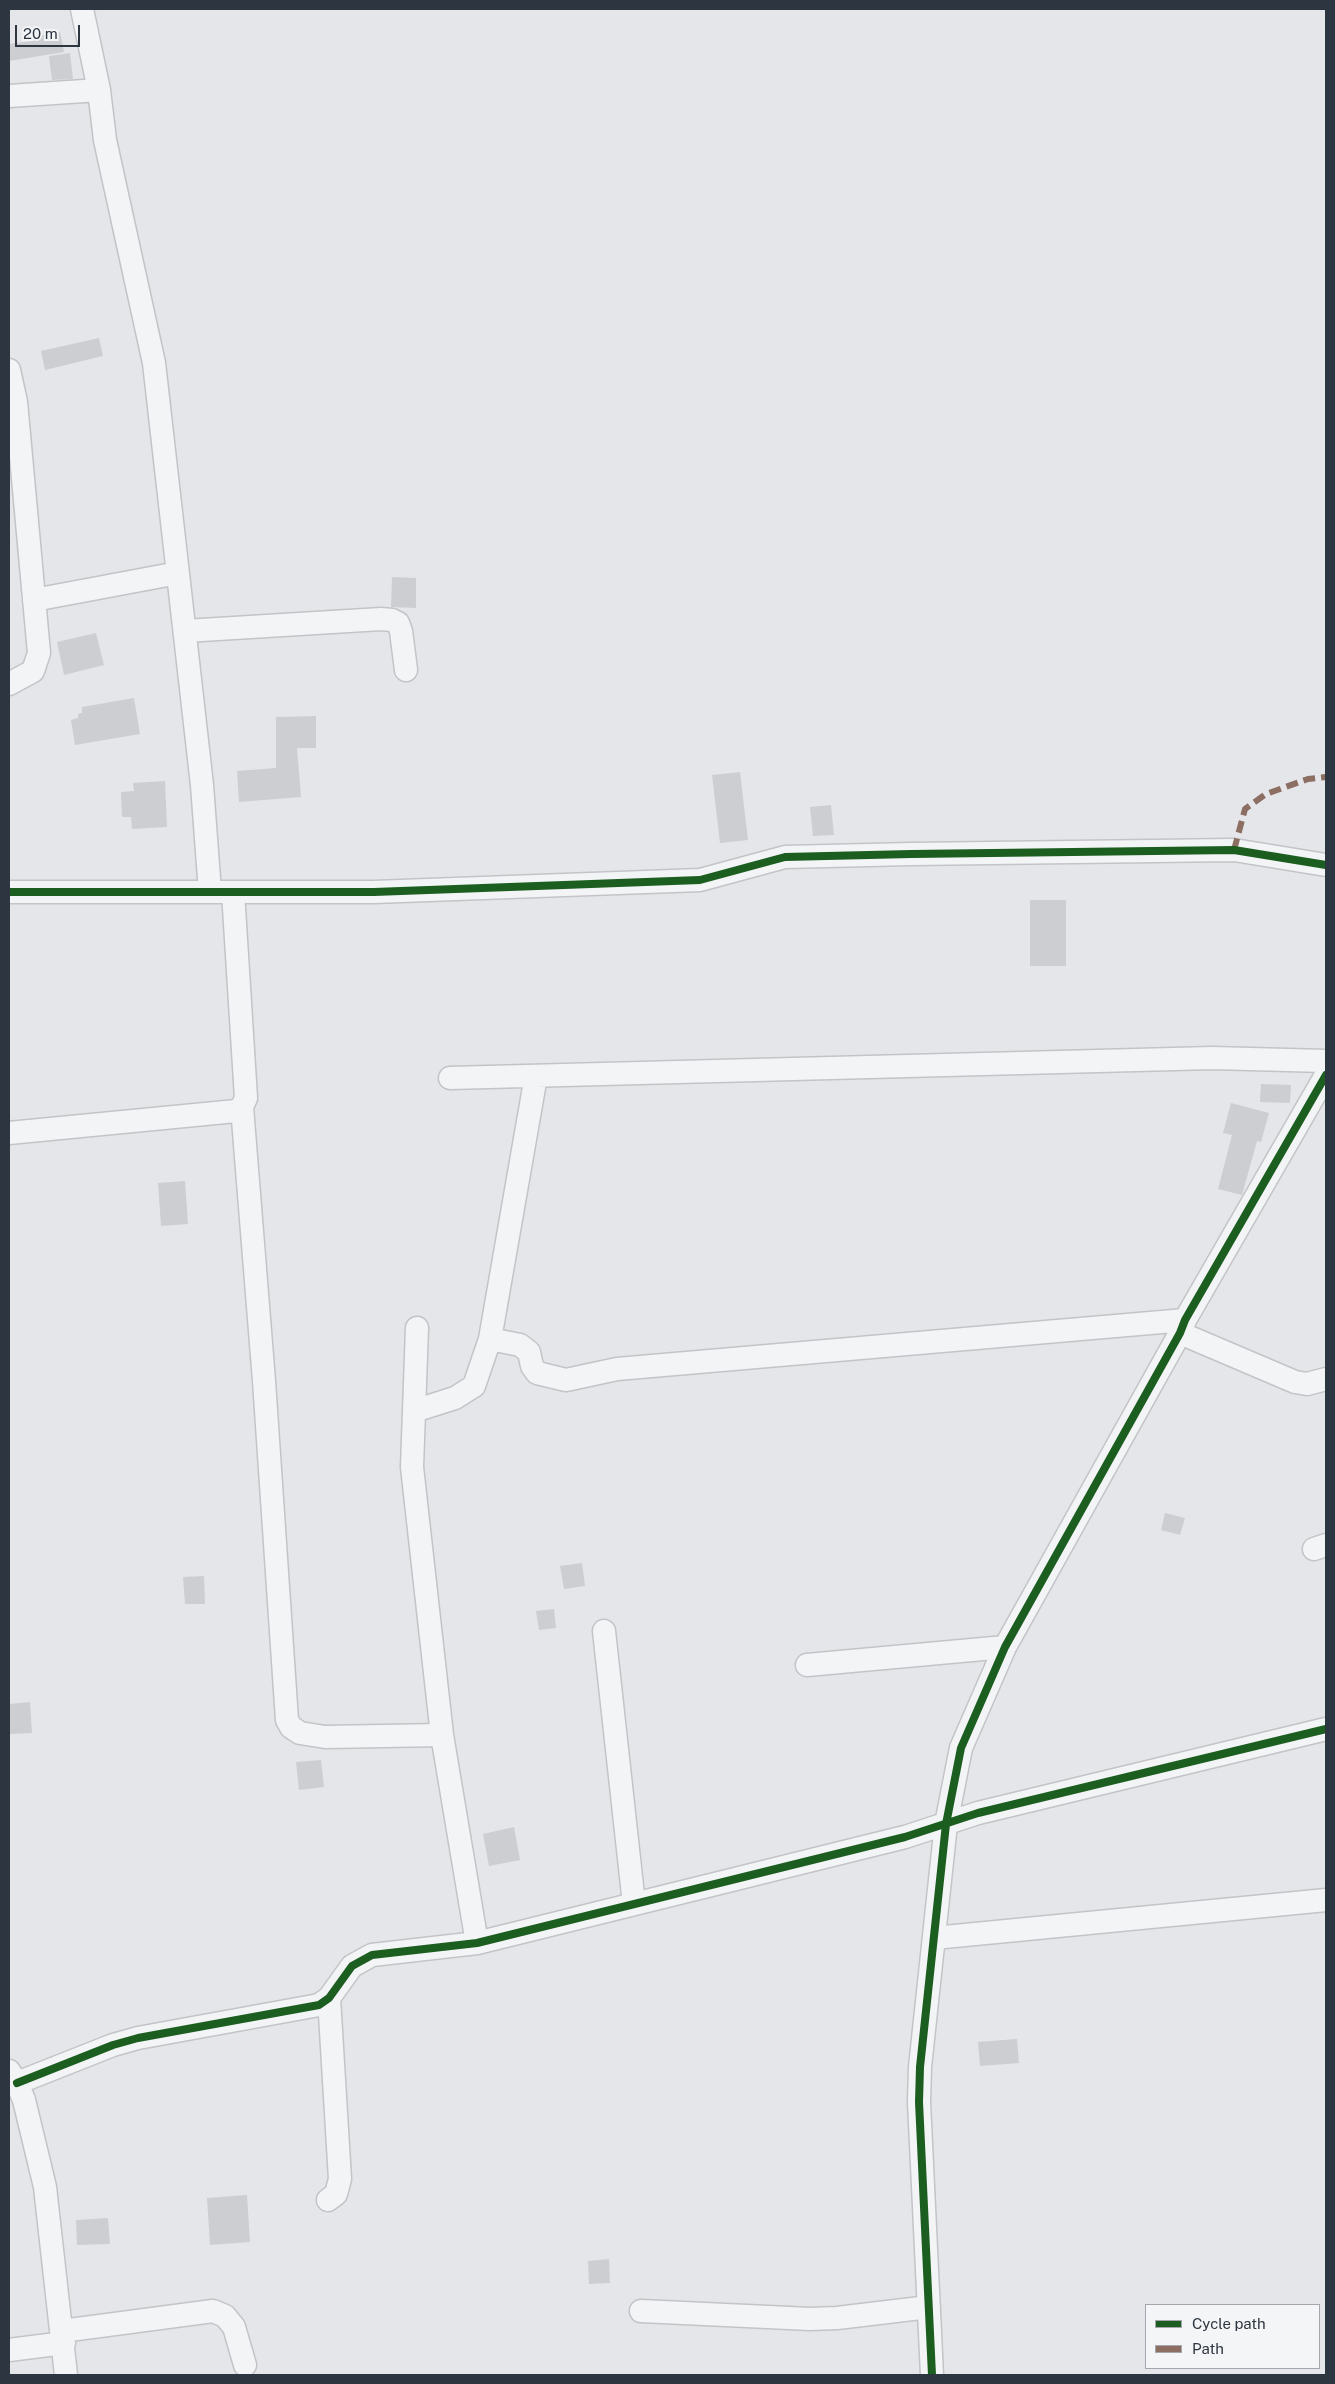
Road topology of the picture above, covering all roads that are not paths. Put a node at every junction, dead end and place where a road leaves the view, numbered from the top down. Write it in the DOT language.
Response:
graph roads {
  1 [pos="82,9"];
  2 [pos="99,90"];
  3 [pos="9,96"];
  4 [pos="9,370"];
  5 [pos="178,573"];
  6 [pos="34,600"];
  7 [pos="184,630"];
  8 [pos="406,670"];
  9 [pos="9,684"];
  10 [pos="1326,865"];
  11 [pos="9,892"];
  12 [pos="210,892"];
  13 [pos="233,892"];
  14 [pos="1326,1061"];
  15 [pos="1326,1075"];
  16 [pos="536,1076"];
  17 [pos="450,1078"];
  18 [pos="242,1107"];
  19 [pos="9,1133"];
  20 [pos="1183,1326"];
  21 [pos="417,1328"];
  22 [pos="490,1339"];
  23 [pos="1326,1379"];
  24 [pos="414,1411"];
  25 [pos="604,1631"];
  26 [pos="1005,1647"];
  27 [pos="806,1665"];
  28 [pos="1326,1729"];
  29 [pos="442,1735"];
  30 [pos="946,1824"];
  31 [pos="1326,1900"];
  32 [pos="634,1904"];
  33 [pos="934,1938"];
  34 [pos="477,1942"];
  35 [pos="329,1998"];
  36 [pos="13,2077"];
  37 [pos="328,2200"];
  38 [pos="930,2307"];
  39 [pos="641,2311"];
  40 [pos="63,2337"];
  41 [pos="9,2350"];
  42 [pos="245,2365"];
  43 [pos="66,2375"];
  44 [pos="932,2375"];
  1 -- 2 [label="street"];
  2 -- 3 [label="street"];
  2 -- 5 [label="street"];
  4 -- 6 [label="street"];
  5 -- 6 [label="street"];
  5 -- 7 [label="street"];
  6 -- 9 [label="street"];
  7 -- 8 [label="street"];
  7 -- 12 [label="street"];
  10 -- 13 [label="street"];
  11 -- 12 [label="street"];
  12 -- 13 [label="street"];
  13 -- 18 [label="street"];
  14 -- 16 [label="street"];
  15 -- 20 [label="street"];
  16 -- 17 [label="street"];
  16 -- 22 [label="street"];
  18 -- 19 [label="street"];
  18 -- 29 [label="street"];
  20 -- 22 [label="street"];
  20 -- 23 [label="street"];
  20 -- 26 [label="street"];
  21 -- 24 [label="street"];
  22 -- 24 [label="street"];
  24 -- 29 [label="street"];
  25 -- 32 [label="street"];
  26 -- 27 [label="street"];
  26 -- 30 [label="street"];
  28 -- 30 [label="street"];
  29 -- 34 [label="street"];
  30 -- 32 [label="street"];
  30 -- 33 [label="street"];
  31 -- 33 [label="street"];
  32 -- 34 [label="street"];
  33 -- 38 [label="street"];
  34 -- 35 [label="street"];
  35 -- 36 [label="street"];
  35 -- 37 [label="street"];
  36 -- 40 [label="street"];
  38 -- 39 [label="street"];
  38 -- 44 [label="street"];
  40 -- 41 [label="street"];
  40 -- 42 [label="street"];
  40 -- 43 [label="street"];
}
